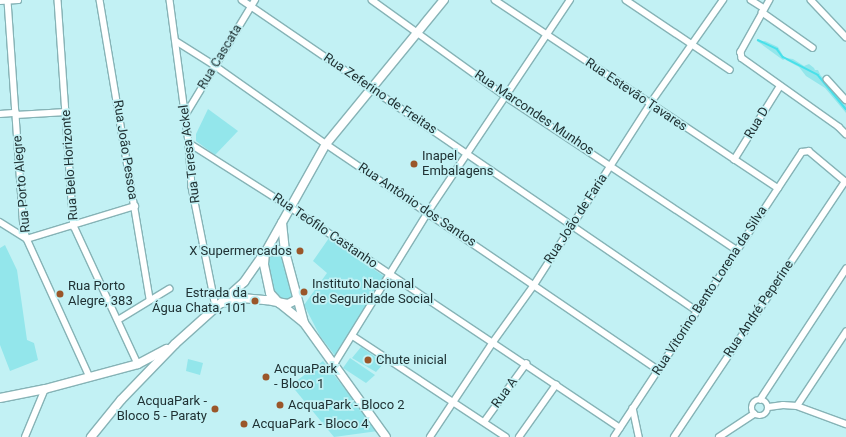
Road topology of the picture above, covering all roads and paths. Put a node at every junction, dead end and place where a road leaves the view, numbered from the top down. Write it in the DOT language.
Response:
graph roads {
  1 [pos="8,0"];
  2 [pos="18,0"];
  3 [pos="58,0"];
  4 [pos="100,0"];
  5 [pos="170,0"];
  6 [pos="242,0"];
  7 [pos="255,0"];
  8 [pos="372,0"];
  9 [pos="444,0"];
  10 [pos="496,0"];
  11 [pos="570,0"];
  12 [pos="626,0"];
  13 [pos="723,0"];
  14 [pos="751,0"];
  15 [pos="770,0"];
  16 [pos="811,0"];
  17 [pos="0,1"];
  18 [pos="251,7"];
  19 [pos="763,10"];
  20 [pos="417,32"];
  21 [pos="546,35"];
  22 [pos="846,37"];
  23 [pos="176,41"];
  24 [pos="693,44"];
  25 [pos="813,48"];
  26 [pos="214,65"];
  27 [pos="730,70"];
  28 [pos="827,79"];
  29 [pos="780,86"];
  30 [pos="371,88"];
  31 [pos="506,96"];
  32 [pos="846,100"];
  33 [pos="650,104"];
  34 [pos="66,112"];
  35 [pos="0,114"];
  36 [pos="16,114"];
  37 [pos="186,115"];
  38 [pos="846,134"];
  39 [pos="189,143"];
  40 [pos="326,144"];
  41 [pos="466,153"];
  42 [pos="734,160"];
  43 [pos="611,165"];
  44 [pos="845,182"];
  45 [pos="778,188"];
  46 [pos="135,206"];
  47 [pos="290,207"];
  48 [pos="428,212"];
  49 [pos="0,222"];
  50 [pos="282,223"];
  51 [pos="572,225"];
  52 [pos="74,226"];
  53 [pos="27,239"];
  54 [pos="737,250"];
  55 [pos="285,252"];
  56 [pos="265,253"];
  57 [pos="846,269"];
  58 [pos="390,275"];
  59 [pos="534,285"];
  60 [pos="169,289"];
  61 [pos="150,300"];
  62 [pos="296,300"];
  63 [pos="279,303"];
  64 [pos="219,305"];
  65 [pos="697,311"];
  66 [pos="118,320"];
  67 [pos="304,323"];
  68 [pos="846,332"];
  69 [pos="353,336"];
  70 [pos="492,342"];
  71 [pos="175,344"];
  72 [pos="138,364"];
  73 [pos="526,364"];
  74 [pos="333,366"];
  75 [pos="658,370"];
  76 [pos="90,377"];
  77 [pos="556,385"];
  78 [pos="46,389"];
  79 [pos="0,398"];
  80 [pos="760,400"];
  81 [pos="452,402"];
  82 [pos="796,406"];
  83 [pos="769,407"];
  84 [pos="633,408"];
  85 [pos="754,414"];
  86 [pos="484,422"];
  87 [pos="846,424"];
  88 [pos="620,428"];
  89 [pos="721,436"];
  90 [pos="25,437"];
  91 [pos="91,437"];
  92 [pos="386,437"];
  93 [pos="430,437"];
  94 [pos="506,437"];
  95 [pos="519,437"];
  96 [pos="614,437"];
  97 [pos="639,437"];
  98 [pos="674,437"];
  99 [pos="730,437"];
  1 -- 2 [label="street"];
  1 -- 17 [label="street"];
  1 -- 36 [label="street, Rua Porto Alegre"];
  3 -- 34 [label="street, Rua Belo Horizonte"];
  4 -- 46 [label="street, Rua João Pessoa"];
  5 -- 23 [label="street, Rua Teresa Ackel"];
  6 -- 18 [label="street, Rua Zeferino de Freitas"];
  7 -- 18 [label="street, Rua Cascata"];
  8 -- 20 [label="street, Rua Marcondes Munhos"];
  9 -- 20 [label="main road"];
  10 -- 21 [label="street, Rua Estevão Tavares"];
  11 -- 21 [label="street"];
  12 -- 24 [label="street"];
  13 -- 24 [label="street, Rua João de Faria"];
  14 -- 19 [label="street"];
  15 -- 19 [label="street"];
  16 -- 22 [label="street"];
  18 -- 26 [label="street, Rua Cascata"];
  18 -- 30 [label="street, Rua Zeferino de Freitas"];
  19 -- 25 [label="street"];
  19 -- 29 [label="street"];
  20 -- 30 [label="main road"];
  20 -- 31 [label="street, Rua Marcondes Munhos"];
  21 -- 31 [label="street"];
  21 -- 33 [label="street, Rua Estevão Tavares"];
  23 -- 26 [label="street, Rua Antônio dos Santos"];
  23 -- 37 [label="street, Rua Teresa Ackel"];
  24 -- 27 [label="street"];
  24 -- 33 [label="street, Rua João de Faria"];
  26 -- 37 [label="street, Rua Cascata"];
  26 -- 40 [label="street, Rua Antônio dos Santos"];
  28 -- 32 [label="street"];
  29 -- 38 [label="street"];
  29 -- 42 [label="street, Rua D"];
  30 -- 40 [label="main road"];
  30 -- 41 [label="street, Rua Zeferino de Freitas"];
  31 -- 41 [label="street"];
  31 -- 43 [label="street, Rua Marcondes Munhos"];
  33 -- 42 [label="street, Rua Estevão Tavares"];
  33 -- 43 [label="street, Rua João de Faria"];
  34 -- 36 [label="street"];
  34 -- 52 [label="street, Rua Belo Horizonte"];
  35 -- 36 [label="street"];
  36 -- 53 [label="street, Rua Porto Alegre"];
  37 -- 39 [label="street, Rua Teresa Ackel"];
  39 -- 47 [label="street, Rua Teófilo Castanho"];
  39 -- 64 [label="street, Rua Teresa Ackel"];
  40 -- 47 [label="main road"];
  40 -- 48 [label="street, Rua Antônio dos Santos"];
  41 -- 48 [label="street"];
  41 -- 51 [label="street, Rua Zeferino de Freitas"];
  42 -- 45 [label="street, Rua Estevão Tavares"];
  43 -- 51 [label="street, Rua João de Faria"];
  43 -- 54 [label="street, Rua Marcondes Munhos"];
  44 -- 45 [label="street, Rua Vitorino Bento Lorena da Silva"];
  44 -- 98 [label="street, Rua André Peperine"];
  45 -- 54 [label="street, Rua Vitorino Bento Lorena da Silva"];
  46 -- 52 [label="street"];
  46 -- 61 [label="street, Rua João Pessoa"];
  47 -- 50 [label="main road"];
  47 -- 58 [label="street, Rua Teófilo Castanho"];
  48 -- 58 [label="street"];
  48 -- 59 [label="street, Rua Antônio dos Santos"];
  49 -- 53 [label="street"];
  50 -- 55 [label="main road"];
  50 -- 56 [label="main road"];
  51 -- 59 [label="street, Rua João de Faria"];
  51 -- 65 [label="street, Rua Zeferino de Freitas"];
  52 -- 53 [label="street"];
  52 -- 66 [label="street, Rua Belo Horizonte"];
  53 -- 76 [label="street, Rua Porto Alegre"];
  54 -- 65 [label="street, Rua Vitorino Bento Lorena da Silva"];
  55 -- 56 [label="main road"];
  55 -- 62 [label="main road"];
  56 -- 63 [label="main road"];
  56 -- 64 [label="main road"];
  57 -- 80 [label="street"];
  58 -- 69 [label="street"];
  58 -- 70 [label="street, Rua Teófilo Castanho"];
  59 -- 70 [label="street, Rua João de Faria"];
  59 -- 75 [label="street, Rua Antônio dos Santos"];
  60 -- 61 [label="street"];
  61 -- 66 [label="street"];
  62 -- 63 [label="main road"];
  62 -- 67 [label="main road"];
  63 -- 64 [label="main road"];
  63 -- 67 [label="main road"];
  64 -- 71 [label="main road"];
  65 -- 75 [label="street, Rua Vitorino Bento Lorena da Silva"];
  66 -- 72 [label="street, Rua Belo Horizonte"];
  67 -- 74 [label="main road"];
  68 -- 82 [label="street"];
  69 -- 74 [label="street"];
  69 -- 81 [label="street"];
  70 -- 73 [label="street, Rua Teófilo Castanho"];
  70 -- 81 [label="street, Rua João de Faria"];
  71 -- 72 [label="main road"];
  71 -- 91 [label="main road"];
  72 -- 76 [label="main road"];
  73 -- 77 [label="street, Rua Teófilo Castanho"];
  73 -- 86 [label="street, Rua A"];
  74 -- 92 [label="main road"];
  75 -- 84 [label="street, Rua Vitorino Bento Lorena da Silva"];
  76 -- 78 [label="main road"];
  77 -- 88 [label="street, Rua Teófilo Castanho"];
  77 -- 95 [label="street"];
  78 -- 79 [label="main road"];
  78 -- 90 [label="street"];
  80 -- 83 [label="street"];
  80 -- 85 [label="street"];
  81 -- 86 [label="street"];
  81 -- 93 [label="street, Rua João de Faria"];
  82 -- 83 [label="street"];
  82 -- 87 [label="street"];
  83 -- 85 [label="street"];
  84 -- 88 [label="street, Rua Vitorino Bento Lorena da Silva"];
  84 -- 97 [label="street"];
  85 -- 89 [label="street"];
  86 -- 94 [label="street"];
  88 -- 96 [label="street, Rua Vitorino Bento Lorena da Silva"];
  89 -- 99 [label="street"];
}
